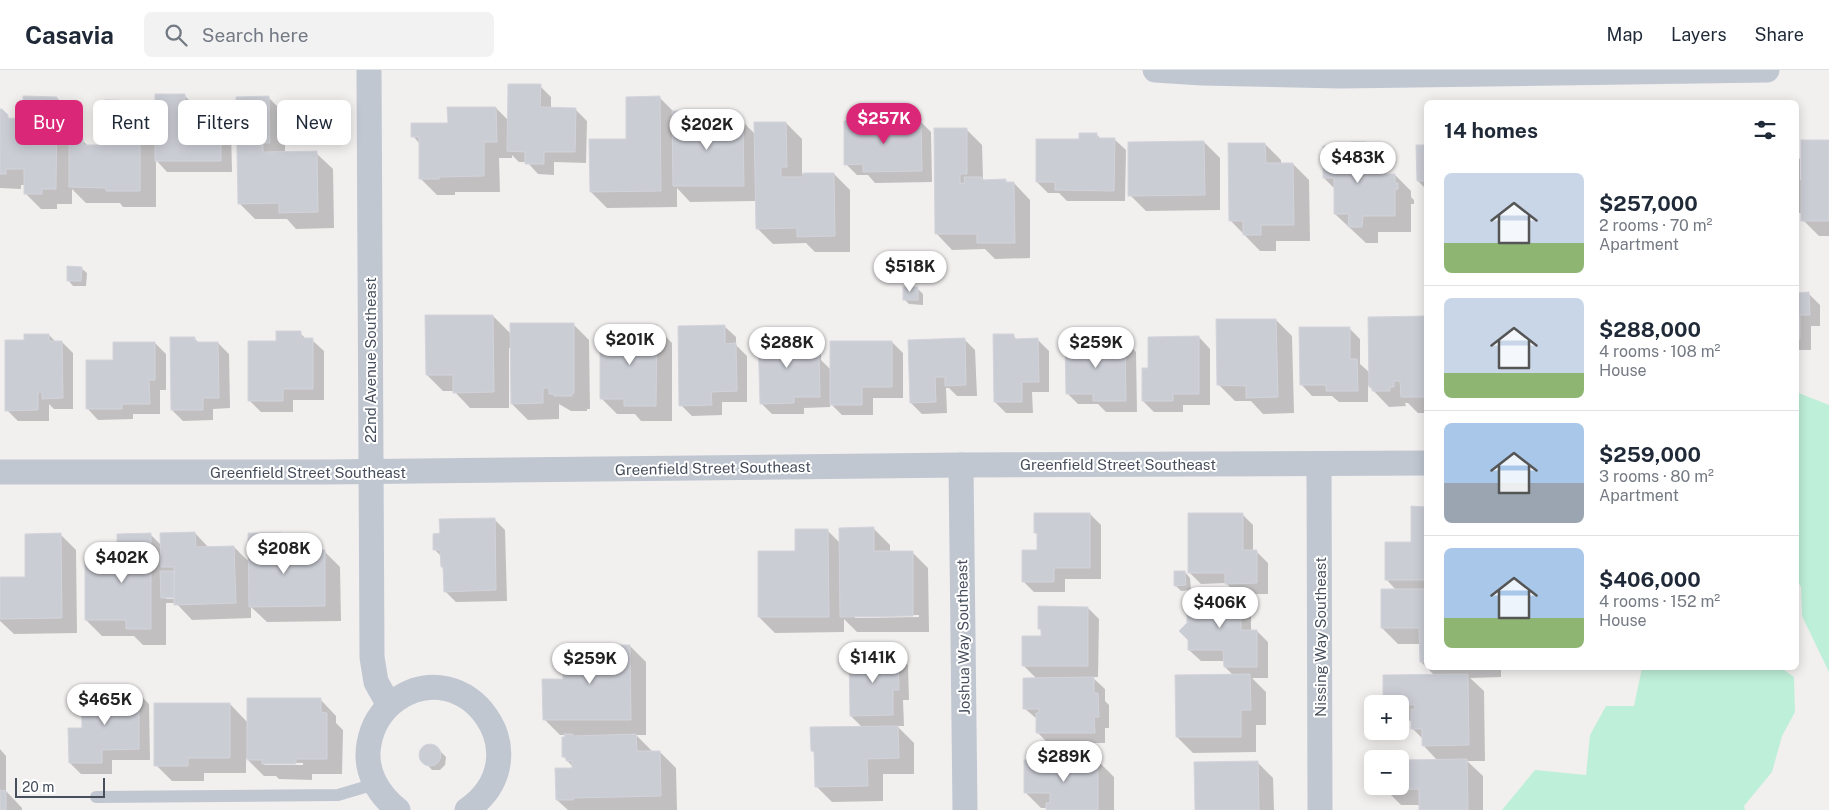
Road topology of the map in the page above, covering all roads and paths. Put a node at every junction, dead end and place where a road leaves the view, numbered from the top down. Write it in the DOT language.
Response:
graph roads {
  1 [pos="368,70"];
  2 [pos="1154,70"];
  3 [pos="1767,70"];
  4 [pos="1424,463"];
  5 [pos="1319,464"];
  6 [pos="961,465"];
  7 [pos="370,471"];
  8 [pos="0,472"];
  9 [pos="389,706"];
  10 [pos="375,784"];
  11 [pos="96,797"];
  12 [pos="474,808"];
  13 [pos="398,810"];
  14 [pos="966,810"];
  15 [pos="1320,810"];
  1 -- 7 [label="street, 22nd Avenue Southeast"];
  2 -- 3 [label="street"];
  4 -- 5 [label="street, Greenfield Street Southeast"];
  5 -- 6 [label="street, Greenfield Street Southeast"];
  5 -- 15 [label="street, Nissing Way Southeast"];
  6 -- 7 [label="street, Greenfield Street Southeast"];
  6 -- 14 [label="street, Joshua Way Southeast"];
  7 -- 8 [label="street, Greenfield Street Southeast"];
  7 -- 9 [label="street, 22nd Avenue Southeast"];
  9 -- 10 [label="street"];
  9 -- 12 [label="street"];
  10 -- 11 [label="lane"];
  10 -- 13 [label="street"];
}
